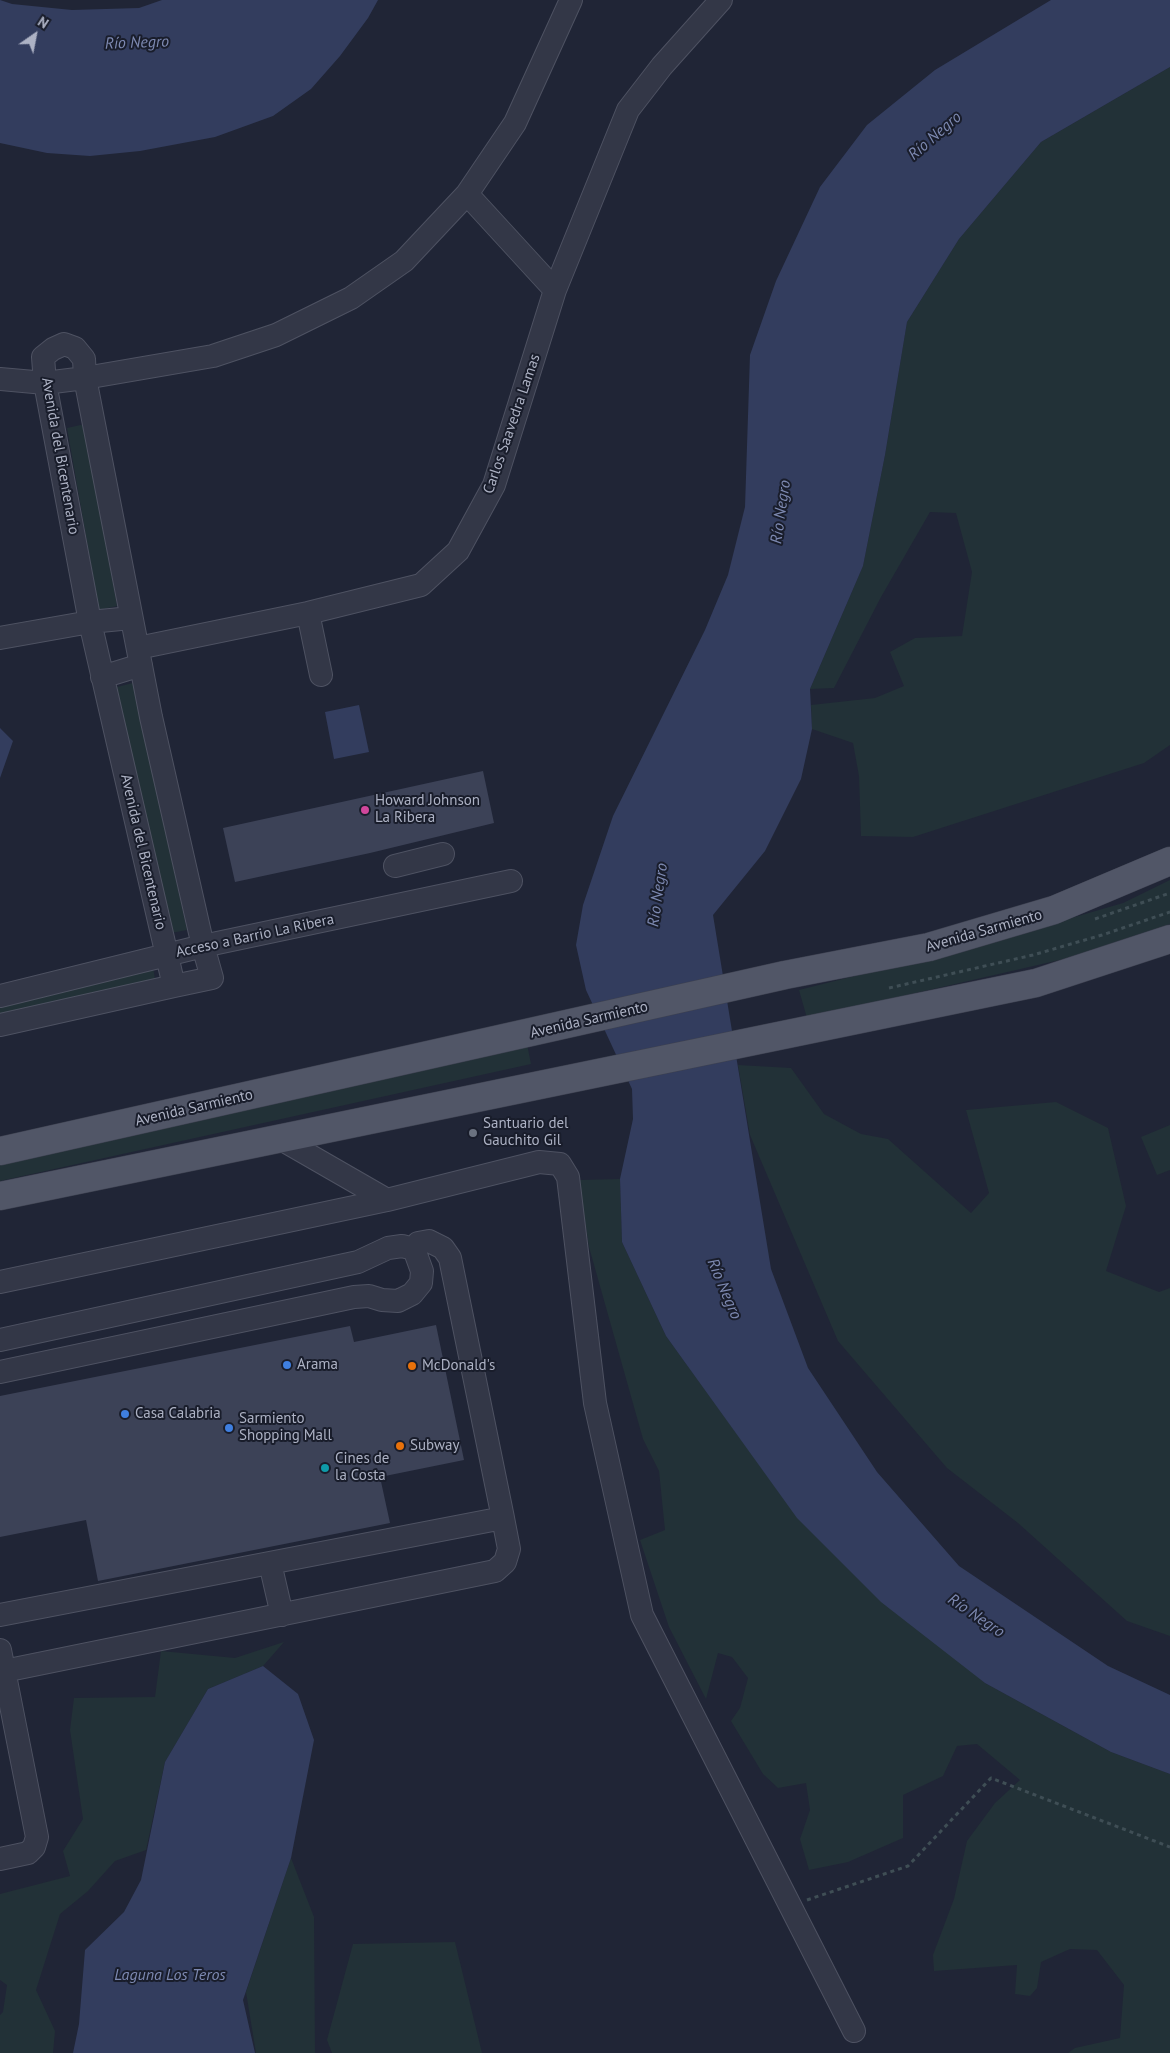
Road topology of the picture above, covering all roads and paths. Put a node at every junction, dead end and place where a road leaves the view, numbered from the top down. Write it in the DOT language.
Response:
graph roads {
  1 [pos="570,0"];
  2 [pos="721,0"];
  3 [pos="467,194"];
  4 [pos="555,290"];
  5 [pos="85,378"];
  6 [pos="0,379"];
  7 [pos="45,383"];
  8 [pos="308,613"];
  9 [pos="131,618"];
  10 [pos="90,622"];
  11 [pos="0,638"];
  12 [pos="140,657"];
  13 [pos="320,675"];
  14 [pos="102,677"];
  15 [pos="443,854"];
  16 [pos="1170,861"];
  17 [pos="395,866"];
  18 [pos="511,881"];
  19 [pos="1170,912"];
  20 [pos="1170,939"];
  21 [pos="203,946"];
  22 [pos="167,955"];
  23 [pos="174,986"];
  24 [pos="882,990"];
  25 [pos="0,996"];
  26 [pos="0,1025"];
  27 [pos="281,1139"];
  28 [pos="0,1151"];
  29 [pos="0,1196"];
  30 [pos="387,1200"];
  31 [pos="414,1249"];
  32 [pos="0,1282"];
  33 [pos="40,1332"];
  34 [pos="0,1340"];
  35 [pos="41,1363"];
  36 [pos="0,1372"];
  37 [pos="503,1518"];
  38 [pos="270,1563"];
  39 [pos="282,1614"];
  40 [pos="0,1615"];
  41 [pos="2,1660"];
  42 [pos="1170,1847"];
  43 [pos="0,1859"];
  44 [pos="790,1905"];
  45 [pos="854,2032"];
  1 -- 3 [label="street"];
  2 -- 4 [label="street, Carlos Saavedra Lamas"];
  3 -- 4 [label="street"];
  3 -- 5 [label="street"];
  4 -- 8 [label="street, Carlos Saavedra Lamas"];
  5 -- 7 [label="street"];
  5 -- 7 [label="street, Avenida del Bicentenario"];
  5 -- 9 [label="street, Avenida del Bicentenario"];
  6 -- 7 [label="street"];
  7 -- 10 [label="street, Avenida del Bicentenario"];
  8 -- 12 [label="street, Carlos Saavedra Lamas"];
  8 -- 13 [label="street"];
  9 -- 10 [label="street"];
  9 -- 12 [label="street, Avenida del Bicentenario"];
  10 -- 11 [label="street"];
  10 -- 14 [label="street, Avenida del Bicentenario"];
  12 -- 14 [label="street, Carlos Saavedra Lamas"];
  12 -- 21 [label="street, Avenida del Bicentenario"];
  14 -- 22 [label="street, Avenida del Bicentenario"];
  15 -- 17 [label="street"];
  16 -- 28 [label="main road, Avenida Sarmiento"];
  18 -- 21 [label="street, Acceso a Barrio La Ribera"];
  19 -- 24 [label="path"];
  20 -- 27 [label="main road"];
  21 -- 22 [label="street, Acceso a Barrio La Ribera"];
  21 -- 23 [label="street, Avenida del Bicentenario"];
  22 -- 23 [label="street, Avenida del Bicentenario"];
  22 -- 25 [label="street, Acceso a Barrio La Ribera"];
  23 -- 26 [label="street"];
  27 -- 29 [label="main road"];
  27 -- 30 [label="street"];
  30 -- 32 [label="street"];
  30 -- 44 [label="street"];
  31 -- 33 [label="street"];
  31 -- 35 [label="street"];
  31 -- 37 [label="street"];
  33 -- 34 [label="street"];
  33 -- 35 [label="street"];
  35 -- 36 [label="street"];
  37 -- 38 [label="street"];
  37 -- 39 [label="street"];
  38 -- 39 [label="street"];
  38 -- 40 [label="street"];
  39 -- 41 [label="street"];
  41 -- 43 [label="street"];
  42 -- 44 [label="path"];
  44 -- 45 [label="street"];
}
